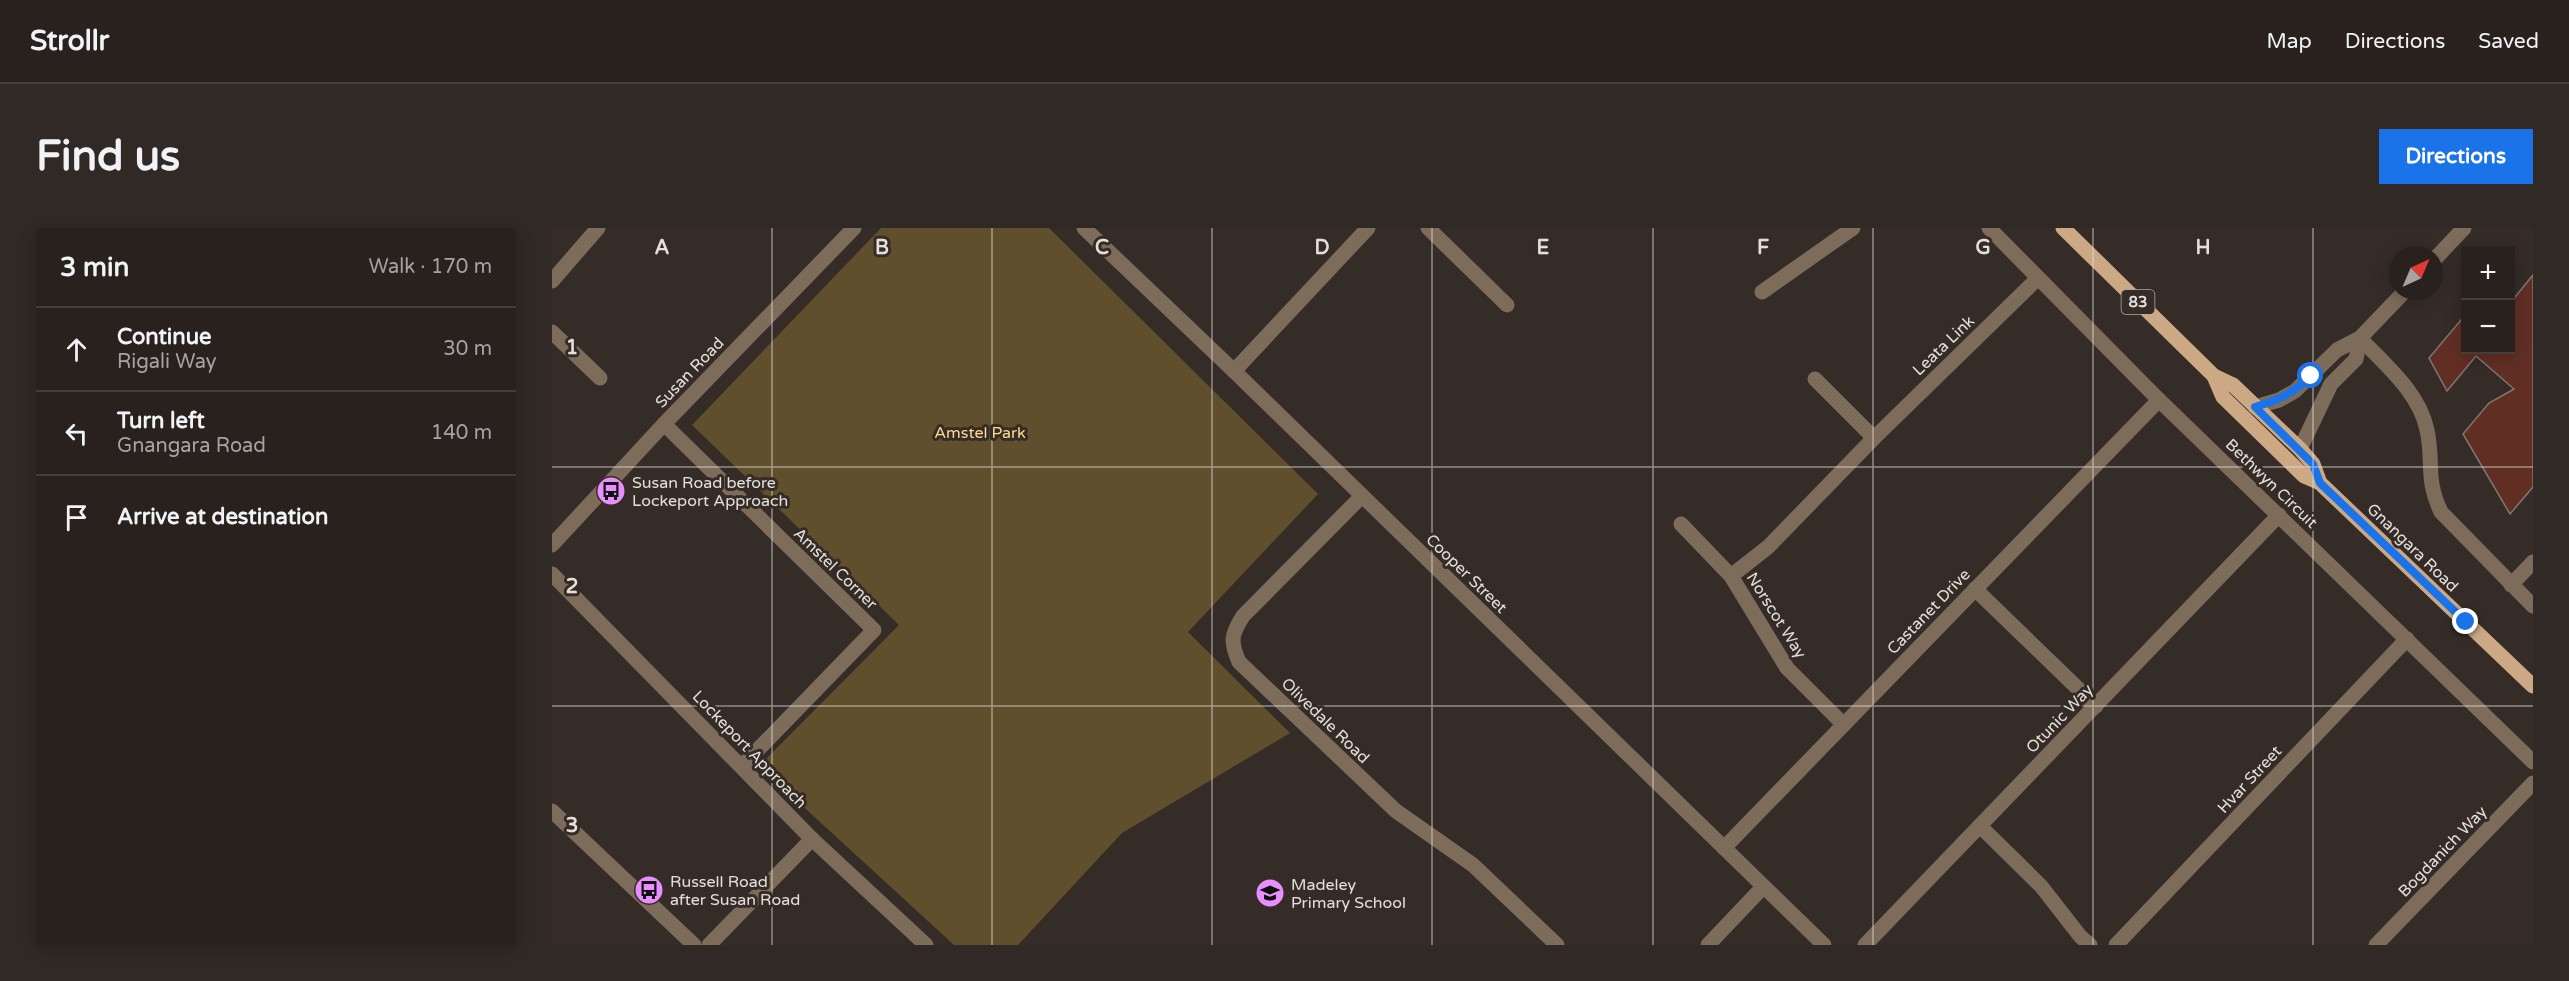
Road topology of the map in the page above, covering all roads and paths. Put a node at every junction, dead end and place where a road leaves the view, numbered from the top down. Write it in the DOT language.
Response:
graph roads {
  1 [pos="598,228"];
  2 [pos="854,228"];
  3 [pos="1084,228"];
  4 [pos="1368,228"];
  5 [pos="1428,228"];
  6 [pos="1853,228"];
  7 [pos="1989,228"];
  8 [pos="2063,228"];
  9 [pos="2464,228"];
  10 [pos="2443,250"];
  11 [pos="2038,278"];
  12 [pos="552,281"];
  13 [pos="1762,292"];
  14 [pos="2396,300"];
  15 [pos="1507,305"];
  16 [pos="552,332"];
  17 [pos="2360,338"];
  18 [pos="1234,371"];
  19 [pos="2214,376"];
  20 [pos="600,378"];
  21 [pos="1815,379"];
  22 [pos="2159,400"];
  23 [pos="2255,407"];
  24 [pos="664,424"];
  25 [pos="1874,438"];
  26 [pos="2300,449"];
  27 [pos="2320,483"];
  28 [pos="1362,496"];
  29 [pos="2279,515"];
  30 [pos="1681,524"];
  31 [pos="552,545"];
  32 [pos="2533,562"];
  33 [pos="552,574"];
  34 [pos="1731,576"];
  35 [pos="2511,585"];
  36 [pos="1975,589"];
  37 [pos="2533,606"];
  38 [pos="2407,639"];
  39 [pos="2533,686"];
  40 [pos="2096,706"];
  41 [pos="1844,724"];
  42 [pos="2533,762"];
  43 [pos="742,766"];
  44 [pos="2533,783"];
  45 [pos="552,811"];
  46 [pos="1980,826"];
  47 [pos="812,839"];
  48 [pos="1724,849"];
  49 [pos="1763,887"];
  50 [pos="694,945"];
  51 [pos="709,945"];
  52 [pos="926,945"];
  53 [pos="1557,945"];
  54 [pos="1708,945"];
  55 [pos="1824,945"];
  56 [pos="1865,945"];
  57 [pos="2090,945"];
  58 [pos="2116,945"];
  59 [pos="2376,945"];
  1 -- 12 [label="street"];
  2 -- 24 [label="street, Susan Road"];
  3 -- 18 [label="street, Cooper Street"];
  4 -- 18 [label="street"];
  5 -- 15 [label="street"];
  6 -- 13 [label="street"];
  7 -- 11 [label="street, Bethwyn Circuit"];
  8 -- 19 [label="main road, Gnangara Road / 83"];
  9 -- 10 [label="street"];
  11 -- 22 [label="street, Bethwyn Circuit"];
  11 -- 25 [label="street, Leata Link"];
  14 -- 17 [label="street"];
  16 -- 20 [label="street"];
  17 -- 23 [label="street"];
  17 -- 26 [label="street"];
  17 -- 35 [label="street"];
  18 -- 28 [label="street, Cooper Street"];
  19 -- 23 [label="main road, Gnangara Road / 83"];
  19 -- 27 [label="main road, Gnangara Road / 83"];
  21 -- 25 [label="street"];
  22 -- 29 [label="street, Bethwyn Circuit"];
  22 -- 36 [label="street, Castanet Drive"];
  23 -- 26 [label="main road, Gnangara Road / 83"];
  24 -- 31 [label="street, Susan Road"];
  24 -- 43 [label="street, Amstel Corner"];
  25 -- 34 [label="street, Leata Link"];
  26 -- 27 [label="main road, Gnangara Road / 83"];
  27 -- 39 [label="main road, Gnangara Road / 83"];
  28 -- 48 [label="street, Cooper Street"];
  28 -- 53 [label="street, Olivedale Road"];
  29 -- 38 [label="street, Bethwyn Circuit"];
  29 -- 40 [label="street, Otunic Way"];
  30 -- 34 [label="street, Norscot Way"];
  32 -- 35 [label="street"];
  33 -- 43 [label="street, Lockeport Approach"];
  34 -- 41 [label="street, Norscot Way"];
  35 -- 37 [label="street"];
  36 -- 40 [label="street"];
  36 -- 41 [label="street, Castanet Drive"];
  38 -- 42 [label="street, Bethwyn Circuit"];
  38 -- 58 [label="street, Hvar Street"];
  40 -- 46 [label="street, Otunic Way"];
  41 -- 48 [label="street, Castanet Drive"];
  43 -- 47 [label="street, Lockeport Approach"];
  44 -- 59 [label="street, Bogdanich Way"];
  45 -- 50 [label="street"];
  46 -- 56 [label="street, Otunic Way"];
  46 -- 57 [label="street"];
  47 -- 51 [label="street"];
  47 -- 52 [label="street, Lockeport Approach"];
  48 -- 49 [label="street, Cooper Street"];
  49 -- 54 [label="street"];
  49 -- 55 [label="street, Cooper Street"];
}
